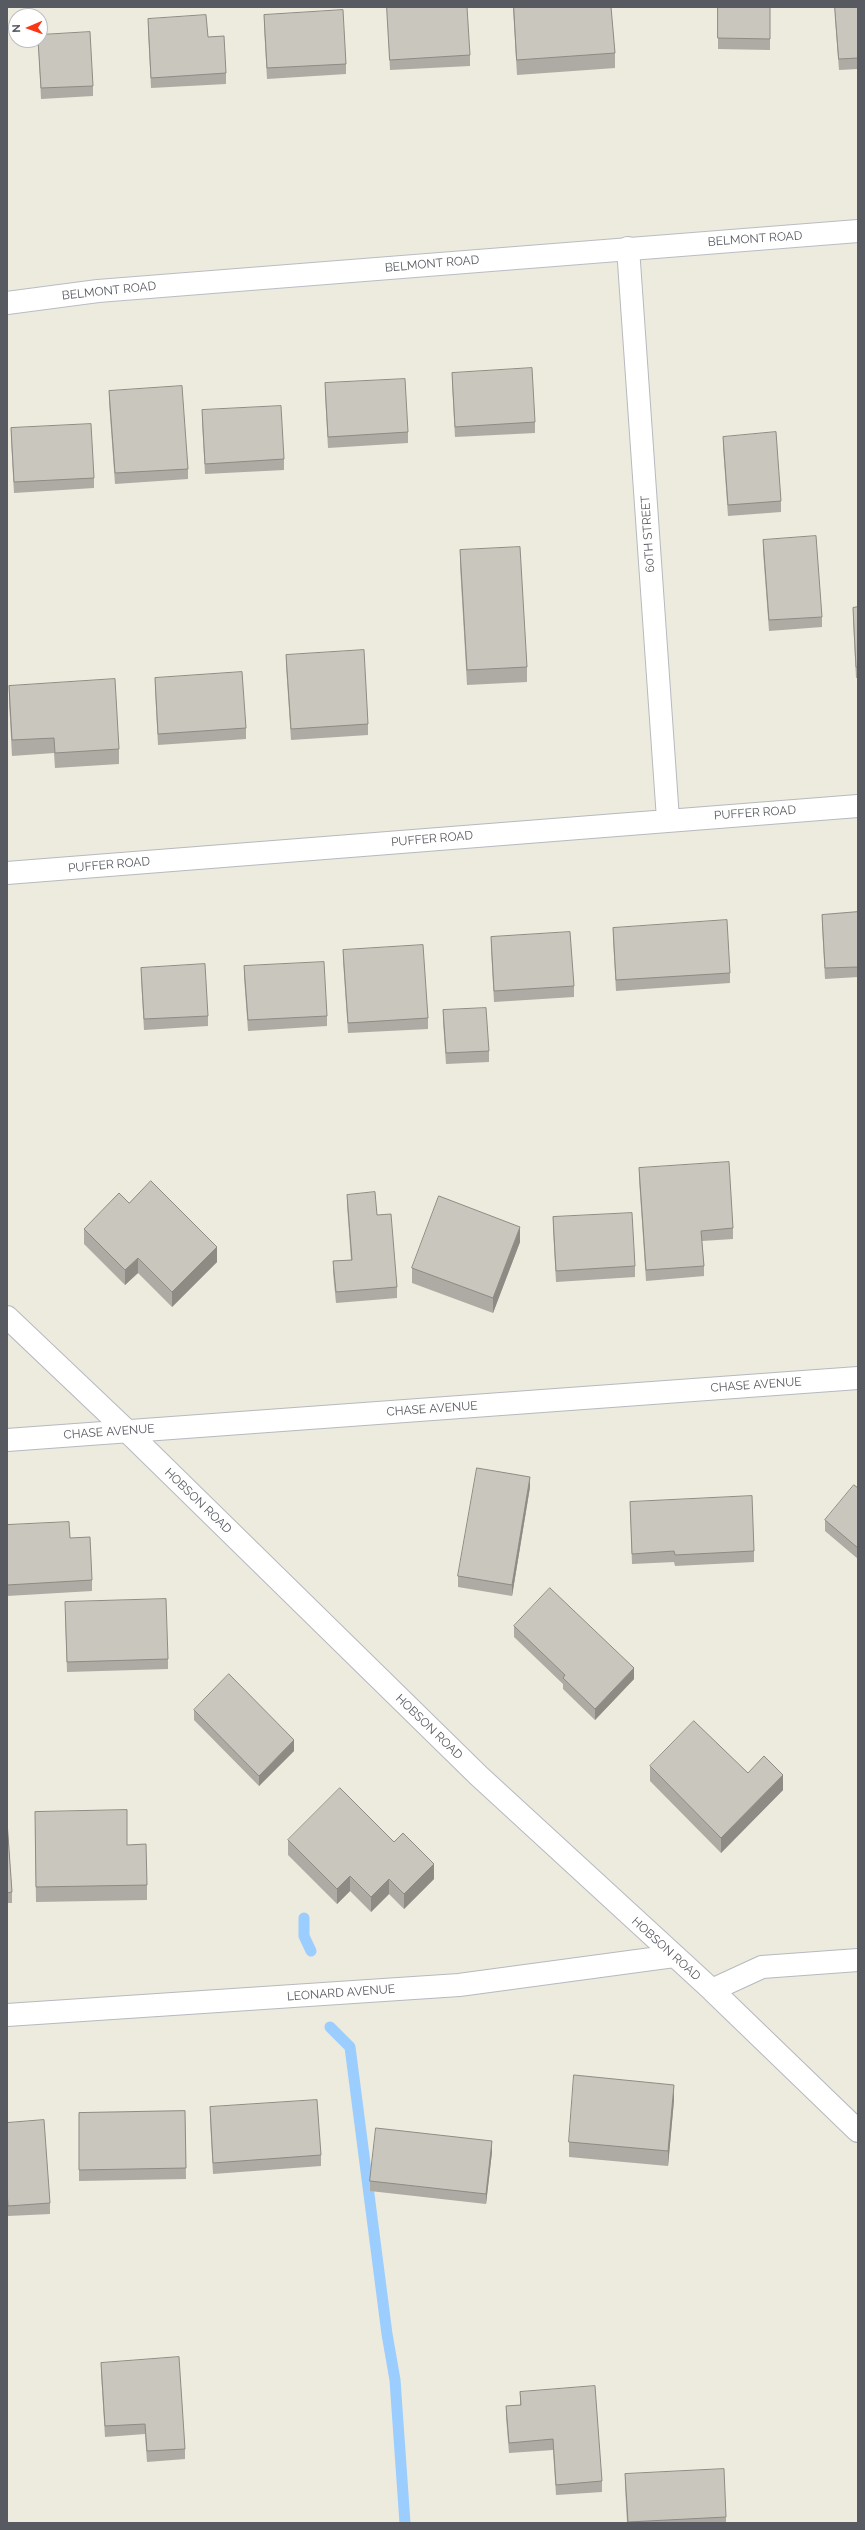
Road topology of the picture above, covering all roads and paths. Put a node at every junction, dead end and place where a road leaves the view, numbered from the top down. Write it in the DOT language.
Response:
graph roads {
  1 [pos="858,231"];
  2 [pos="628,248"];
  3 [pos="7,303"];
  4 [pos="858,806"];
  5 [pos="668,819"];
  6 [pos="7,873"];
  7 [pos="7,1317"];
  8 [pos="858,1378"];
  9 [pos="127,1431"];
  10 [pos="7,1440"];
  11 [pos="674,1956"];
  12 [pos="858,1960"];
  13 [pos="712,1990"];
  14 [pos="7,2015"];
  15 [pos="858,2131"];
  1 -- 2 [label="street, BELMONT ROAD"];
  2 -- 3 [label="street, BELMONT ROAD"];
  2 -- 5 [label="street, 60TH STREET"];
  4 -- 5 [label="street, PUFFER ROAD"];
  5 -- 6 [label="street, PUFFER ROAD"];
  7 -- 9 [label="street, HOBSON ROAD"];
  8 -- 9 [label="street, CHASE AVENUE"];
  9 -- 10 [label="street, CHASE AVENUE"];
  9 -- 11 [label="street, HOBSON ROAD"];
  11 -- 13 [label="street, HOBSON ROAD"];
  11 -- 14 [label="street, LEONARD AVENUE"];
  12 -- 13 [label="street"];
  13 -- 15 [label="street, HOBSON ROAD"];
}
